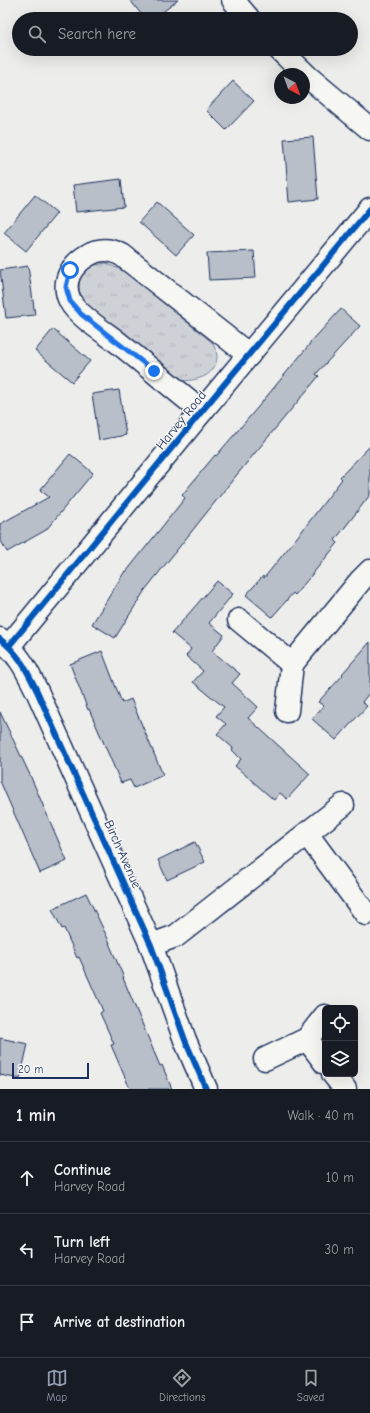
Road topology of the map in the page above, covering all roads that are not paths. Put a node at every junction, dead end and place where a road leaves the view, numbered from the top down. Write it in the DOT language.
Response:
graph roads {
  1 [pos="234,0"];
  2 [pos="243,12"];
  3 [pos="286,56"];
  4 [pos="370,129"];
  5 [pos="370,209"];
  6 [pos="249,355"];
  7 [pos="202,412"];
  8 [pos="370,571"];
  9 [pos="239,620"];
  10 [pos="5,643"];
  11 [pos="292,664"];
  12 [pos="287,711"];
  13 [pos="343,805"];
  14 [pos="307,834"];
  15 [pos="366,914"];
  16 [pos="152,945"];
  17 [pos="322,1020"];
  18 [pos="307,1039"];
  19 [pos="265,1059"];
  20 [pos="322,1059"];
  21 [pos="335,1077"];
  22 [pos="206,1089"];
  23 [pos="345,1089"];
  1 -- 2 [label="street"];
  3 -- 4 [label="street"];
  5 -- 6 [label="street, Harvey Road"];
  6 -- 7 [label="street, Harvey Road"];
  6 -- 7 [label="street, Harvey Road"];
  7 -- 10 [label="street, Harvey Road"];
  8 -- 11 [label="street"];
  9 -- 11 [label="street"];
  10 -- 16 [label="street, Birch Avenue"];
  11 -- 12 [label="street"];
  13 -- 14 [label="street"];
  14 -- 15 [label="street"];
  14 -- 16 [label="street"];
  16 -- 22 [label="street, Birch Avenue"];
  17 -- 18 [label="street"];
  18 -- 19 [label="street"];
  18 -- 20 [label="street"];
  21 -- 23 [label="street"];
}
